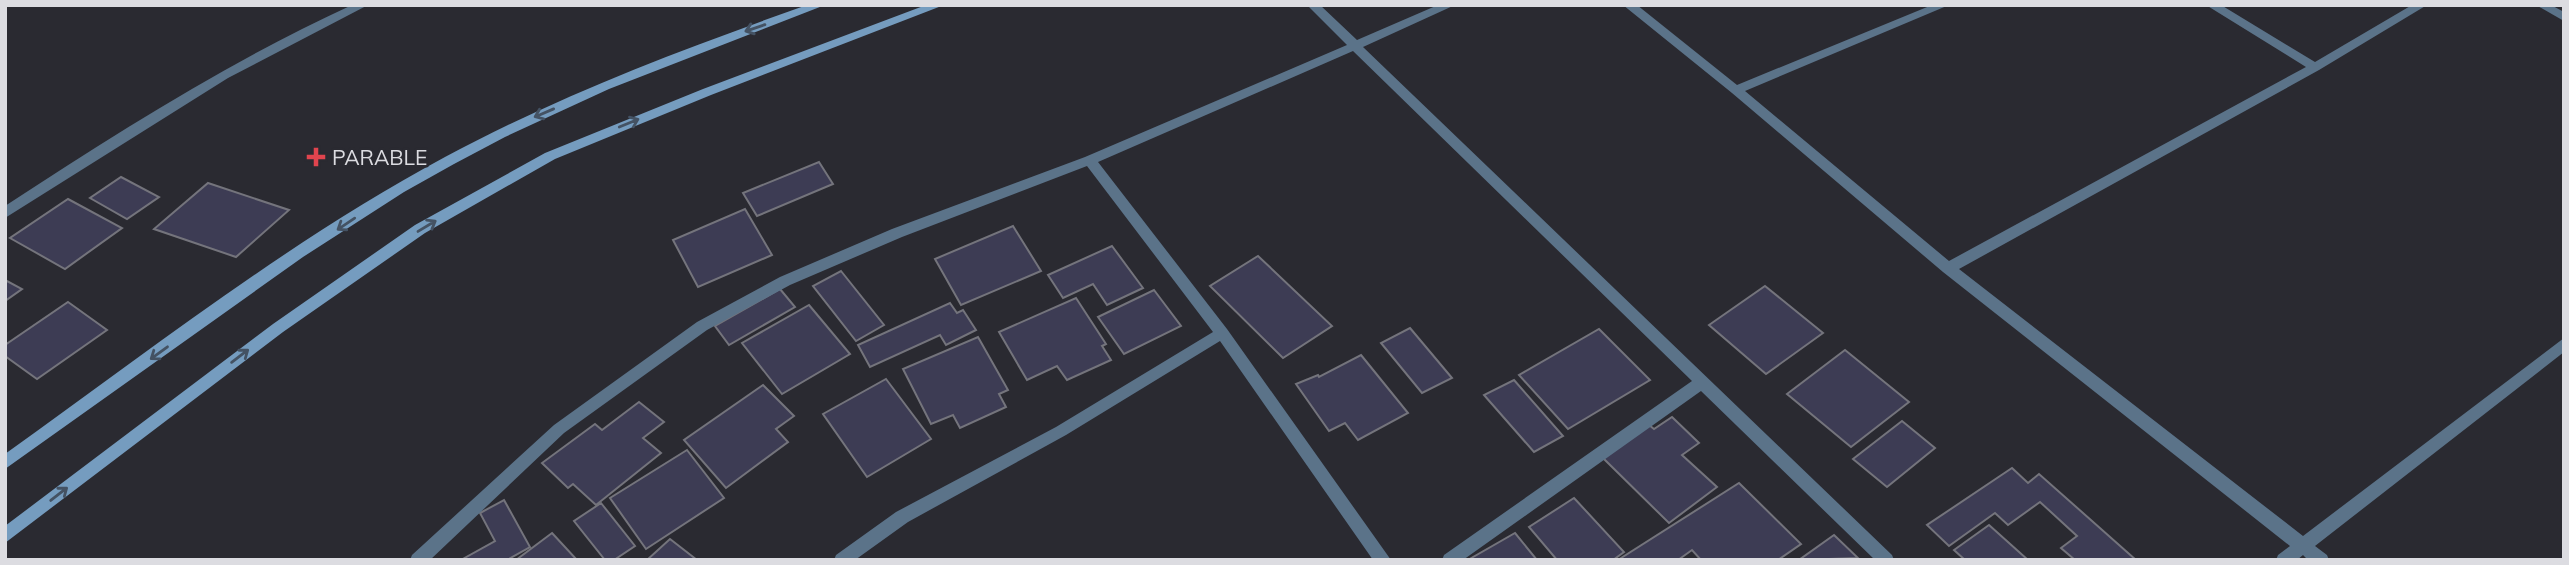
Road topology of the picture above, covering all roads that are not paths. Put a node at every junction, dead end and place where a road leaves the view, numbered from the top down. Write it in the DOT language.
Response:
graph roads {
  1 [pos="362,5"];
  2 [pos="820,5"];
  3 [pos="938,5"];
  4 [pos="1313,5"];
  5 [pos="1449,5"];
  6 [pos="1629,5"];
  7 [pos="1943,5"];
  8 [pos="2212,5"];
  9 [pos="2421,5"];
  10 [pos="2542,5"];
  11 [pos="2564,17"];
  12 [pos="1354,46"];
  13 [pos="2315,67"];
  14 [pos="1736,90"];
  15 [pos="1090,160"];
  16 [pos="5,213"];
  17 [pos="1948,268"];
  18 [pos="1222,333"];
  19 [pos="2564,344"];
  20 [pos="1701,383"];
  21 [pos="5,463"];
  22 [pos="5,536"];
  23 [pos="2302,545"];
  24 [pos="418,560"];
  25 [pos="842,560"];
  26 [pos="1383,560"];
  27 [pos="1450,560"];
  28 [pos="1886,560"];
  29 [pos="2284,560"];
  30 [pos="2321,560"];
  1 -- 16 [label="street"];
  2 -- 21 [label="street, one-way"];
  22 -- 3 [label="street, one-way"];
  4 -- 12 [label="street"];
  5 -- 12 [label="street"];
  6 -- 14 [label="street"];
  7 -- 14 [label="street"];
  8 -- 13 [label="street"];
  9 -- 13 [label="street"];
  10 -- 11 [label="street"];
  12 -- 15 [label="street"];
  12 -- 20 [label="street"];
  13 -- 17 [label="street"];
  14 -- 17 [label="street"];
  15 -- 18 [label="street"];
  15 -- 24 [label="street"];
  17 -- 23 [label="street"];
  18 -- 25 [label="street"];
  18 -- 26 [label="street"];
  19 -- 23 [label="street"];
  20 -- 27 [label="street"];
  20 -- 28 [label="street"];
  23 -- 29 [label="street"];
  23 -- 30 [label="street"];
}
